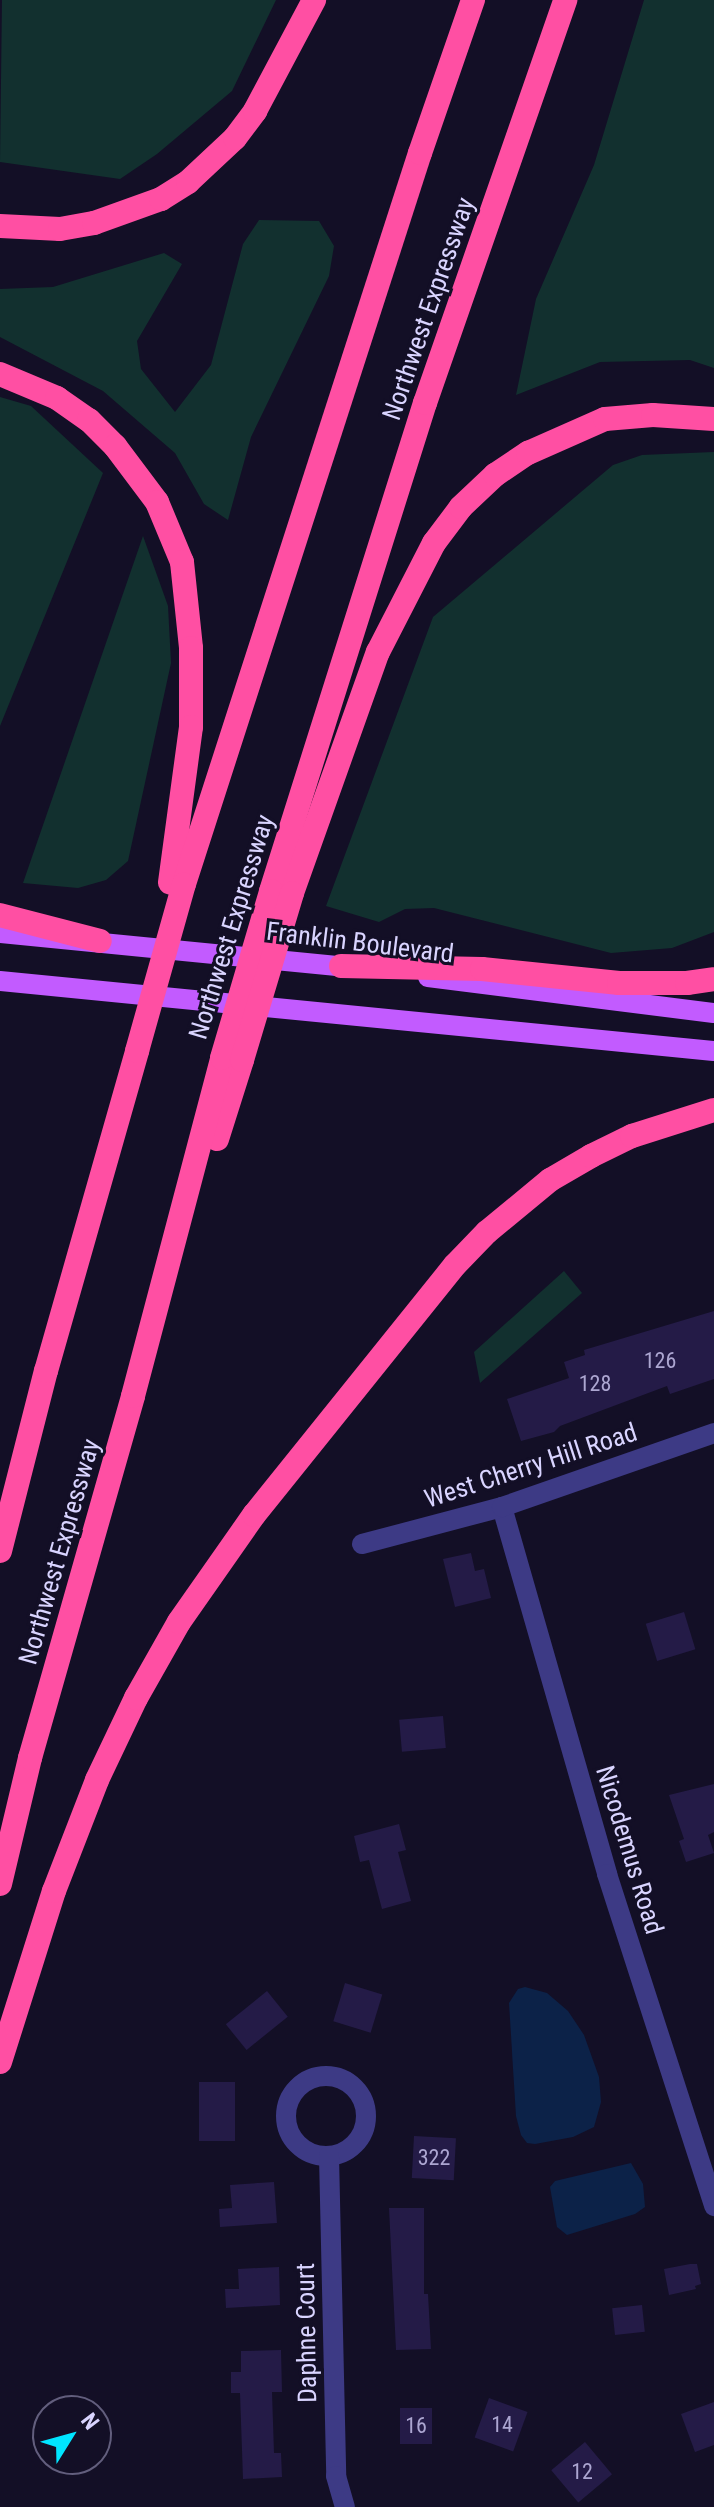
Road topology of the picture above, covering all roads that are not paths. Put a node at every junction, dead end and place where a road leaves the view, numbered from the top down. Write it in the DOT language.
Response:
graph roads {
  1 [pos="314,0"];
  2 [pos="473,0"];
  3 [pos="565,0"];
  4 [pos="0,226"];
  5 [pos="0,374"];
  6 [pos="714,419"];
  7 [pos="177,884"];
  8 [pos="281,892"];
  9 [pos="0,915"];
  10 [pos="0,933"];
  11 [pos="100,941"];
  12 [pos="341,966"];
  13 [pos="714,979"];
  14 [pos="0,981"];
  15 [pos="714,1013"];
  16 [pos="714,1051"];
  17 [pos="714,1110"];
  18 [pos="714,1433"];
  19 [pos="502,1507"];
  20 [pos="362,1544"];
  21 [pos="0,1551"];
  22 [pos="0,1884"];
  23 [pos="0,2062"];
  24 [pos="329,2156"];
  25 [pos="714,2206"];
  26 [pos="345,2507"];
  1 -- 4 [label="highway"];
  2 -- 7 [label="highway, Northwest Expressway"];
  3 -- 8 [label="highway, Northwest Expressway"];
  5 -- 7 [label="highway"];
  6 -- 8 [label="highway"];
  7 -- 21 [label="highway, Northwest Expressway, bridge"];
  8 -- 22 [label="highway, Northwest Expressway, bridge"];
  9 -- 11 [label="highway"];
  10 -- 11 [label="main road, Franklin Boulevard"];
  11 -- 12 [label="main road, Franklin Boulevard"];
  12 -- 13 [label="highway"];
  12 -- 15 [label="main road, Franklin Boulevard"];
  14 -- 16 [label="main road"];
  17 -- 23 [label="highway"];
  18 -- 19 [label="street, West Cherry Hill Road"];
  19 -- 20 [label="street, West Cherry Hill Road"];
  19 -- 25 [label="street, Nicodemus Road"];
  24 -- 24 [label="street"];
  24 -- 26 [label="street, Daphne Court"];
}
